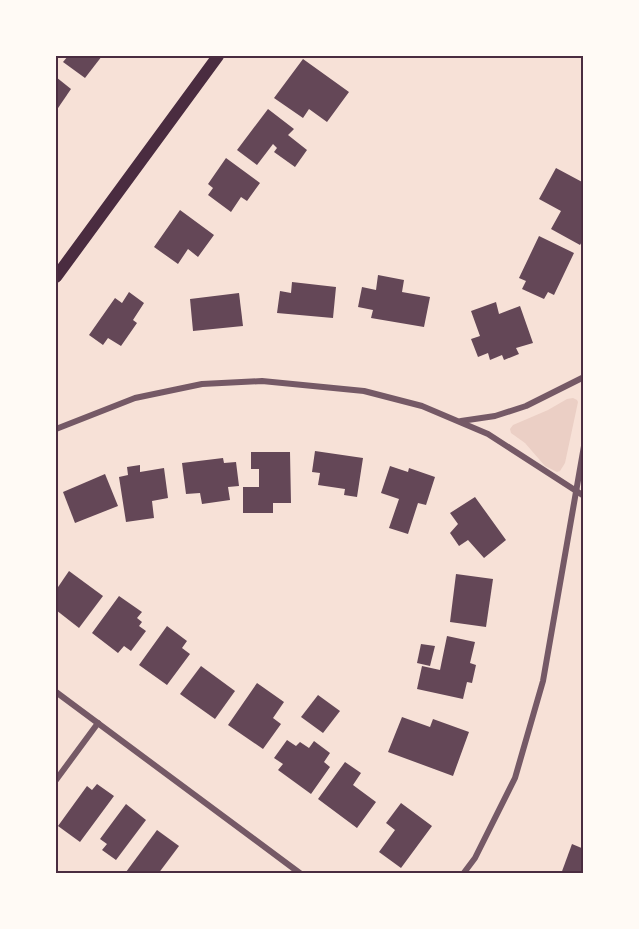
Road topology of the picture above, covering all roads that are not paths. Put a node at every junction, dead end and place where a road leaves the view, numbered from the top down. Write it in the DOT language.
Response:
graph roads {
  1 [pos="218,56"];
  2 [pos="56,277"];
  3 [pos="584,377"];
  4 [pos="459,421"];
  5 [pos="56,429"];
  6 [pos="584,446"];
  7 [pos="575,490"];
  8 [pos="584,496"];
  9 [pos="56,692"];
  10 [pos="98,723"];
  11 [pos="56,780"];
  12 [pos="301,873"];
  13 [pos="463,873"];
  1 -- 2 [label="main road"];
  3 -- 4 [label="street"];
  4 -- 5 [label="street"];
  4 -- 7 [label="street"];
  6 -- 7 [label="street"];
  7 -- 8 [label="street"];
  7 -- 13 [label="street"];
  9 -- 10 [label="street"];
  10 -- 11 [label="street"];
  10 -- 12 [label="street"];
}
